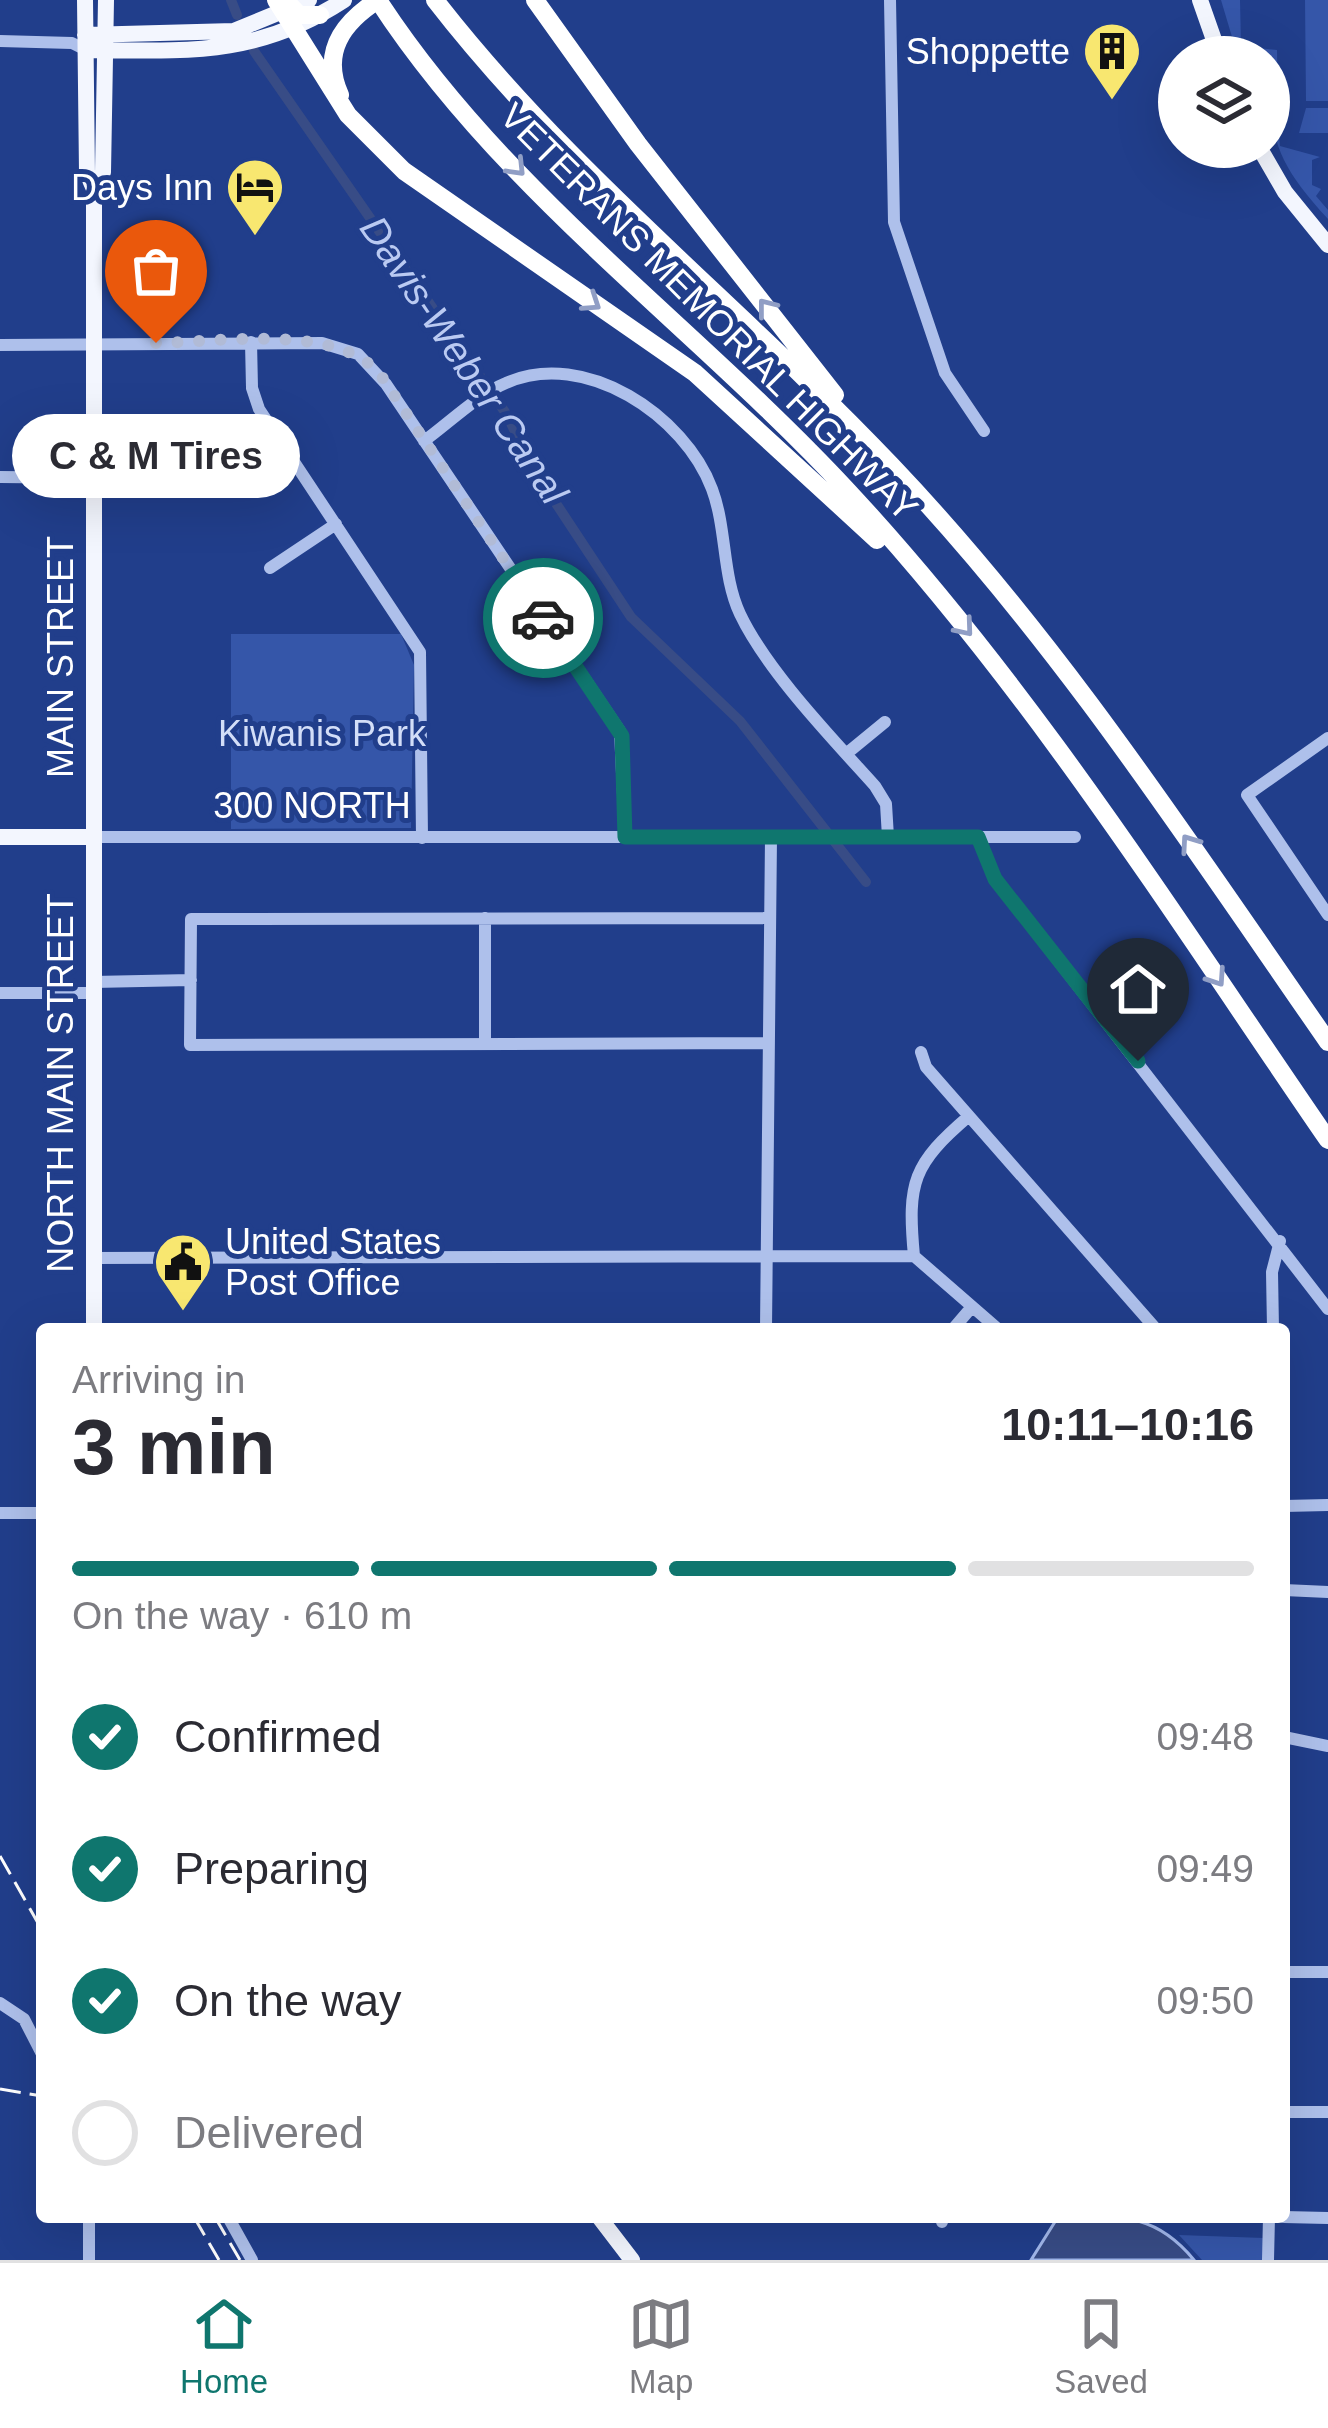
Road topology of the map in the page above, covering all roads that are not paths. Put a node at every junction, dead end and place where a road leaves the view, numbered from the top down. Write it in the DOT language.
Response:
graph roads {
  1 [pos="85,0"];
  2 [pos="106,0"];
  3 [pos="344,0"];
  4 [pos="435,0"];
  5 [pos="535,0"];
  6 [pos="890,0"];
  7 [pos="381,5"];
  8 [pos="1198,5"];
  9 [pos="291,11"];
  10 [pos="1211,36"];
  11 [pos="0,41"];
  12 [pos="91,42"];
  13 [pos="366,133"];
  14 [pos="1271,168"];
  15 [pos="1328,245"];
  16 [pos="251,342"];
  17 [pos="94,344"];
  18 [pos="0,345"];
  19 [pos="984,431"];
  20 [pos="424,440"];
  21 [pos="891,464"];
  22 [pos="0,477"];
  23 [pos="94,478"];
  24 [pos="336,524"];
  25 [pos="270,568"];
  26 [pos="938,596"];
  27 [pos="885,722"];
  28 [pos="1328,738"];
  29 [pos="846,754"];
  30 [pos="0,837"];
  31 [pos="93,837"];
  32 [pos="625,837"];
  33 [pos="771,837"];
  34 [pos="888,837"];
  35 [pos="978,837"];
  36 [pos="1075,837"];
  37 [pos="422,838"];
  38 [pos="1328,914"];
  39 [pos="485,918"];
  40 [pos="770,918"];
  41 [pos="190,980"];
  42 [pos="92,988"];
  43 [pos="0,993"];
  44 [pos="1328,1042"];
  45 [pos="769,1043"];
  46 [pos="485,1044"];
  47 [pos="921,1052"];
  48 [pos="969,1116"];
  49 [pos="1328,1140"];
  50 [pos="1280,1240"];
  51 [pos="766,1256"];
  52 [pos="914,1256"];
  53 [pos="92,1258"];
  54 [pos="970,1308"];
  55 [pos="1328,1309"];
  56 [pos="94,1323"];
  57 [pos="766,1323"];
  58 [pos="958,1323"];
  59 [pos="990,1323"];
  60 [pos="1151,1323"];
  61 [pos="1273,1323"];
  62 [pos="1328,1505"];
  63 [pos="1290,1506"];
  64 [pos="0,1513"];
  65 [pos="36,1513"];
  66 [pos="1290,1590"];
  67 [pos="1328,1592"];
  68 [pos="1290,1738"];
  69 [pos="1328,1746"];
  70 [pos="1290,1972"];
  71 [pos="1328,1972"];
  72 [pos="0,2003"];
  73 [pos="36,2042"];
  74 [pos="1290,2112"];
  75 [pos="1328,2112"];
  76 [pos="1290,2217"];
  77 [pos="1328,2218"];
  78 [pos="89,2223"];
  79 [pos="231,2223"];
  80 [pos="604,2223"];
  81 [pos="1269,2223"];
  82 [pos="89,2260"];
  83 [pos="252,2260"];
  84 [pos="632,2260"];
  85 [pos="1268,2260"];
  1 -- 12 [label="main road, MAIN STREET"];
  2 -- 12 [label="main road, MAIN STREET"];
  3 -- 9 [label="main road"];
  4 -- 21 [label="highway, VETERANS MEMORIAL HIGHWAY"];
  21 -- 5 [label="highway, one-way"];
  6 -- 19 [label="street"];
  7 -- 13 [label="highway"];
  7 -- 26 [label="highway, VETERANS MEMORIAL HIGHWAY, one-way"];
  8 -- 10 [label="main road"];
  9 -- 12 [label="main road"];
  9 -- 13 [label="highway"];
  11 -- 12 [label="street"];
  12 -- 17 [label="main road, MAIN STREET"];
  13 -- 26 [label="highway, one-way"];
  14 -- 15 [label="main road"];
  16 -- 17 [label="street"];
  16 -- 20 [label="street"];
  16 -- 24 [label="street"];
  17 -- 18 [label="street"];
  17 -- 23 [label="main road, MAIN STREET"];
  20 -- 29 [label="street"];
  20 -- 32 [label="street"];
  44 -- 21 [label="highway, VETERANS MEMORIAL HIGHWAY, one-way"];
  22 -- 23 [label="street"];
  23 -- 31 [label="main road, MAIN STREET"];
  24 -- 25 [label="street"];
  24 -- 37 [label="street"];
  26 -- 49 [label="highway, VETERANS MEMORIAL HIGHWAY, one-way"];
  27 -- 29 [label="street"];
  28 -- 38 [label="street"];
  29 -- 34 [label="street"];
  30 -- 31 [label="main road, 300 NORTH"];
  31 -- 37 [label="street, 300 NORTH"];
  31 -- 42 [label="main road, NORTH MAIN STREET"];
  32 -- 33 [label="street, 300 NORTH"];
  32 -- 37 [label="street, 300 NORTH"];
  33 -- 34 [label="street, 300 NORTH"];
  33 -- 40 [label="street"];
  34 -- 35 [label="street, 300 NORTH"];
  35 -- 36 [label="street, 300 NORTH"];
  35 -- 50 [label="street"];
  39 -- 40 [label="street"];
  39 -- 41 [label="street"];
  39 -- 46 [label="street"];
  40 -- 45 [label="street"];
  41 -- 42 [label="street"];
  41 -- 46 [label="street"];
  42 -- 43 [label="street"];
  42 -- 53 [label="main road, NORTH MAIN STREET"];
  45 -- 46 [label="street"];
  45 -- 51 [label="street"];
  47 -- 48 [label="street"];
  48 -- 52 [label="street"];
  48 -- 60 [label="street"];
  50 -- 55 [label="street"];
  50 -- 61 [label="street"];
  51 -- 52 [label="street"];
  51 -- 53 [label="street"];
  51 -- 57 [label="street"];
  52 -- 54 [label="street"];
  53 -- 56 [label="main road, NORTH MAIN STREET"];
  54 -- 58 [label="street"];
  54 -- 59 [label="street"];
  62 -- 63 [label="street"];
  64 -- 65 [label="street"];
  66 -- 67 [label="street"];
  68 -- 69 [label="street"];
  70 -- 71 [label="street"];
  72 -- 73 [label="street"];
  74 -- 75 [label="street"];
  76 -- 77 [label="street"];
  78 -- 82 [label="street"];
  79 -- 83 [label="street"];
  80 -- 84 [label="main road"];
  81 -- 85 [label="street"];
}
